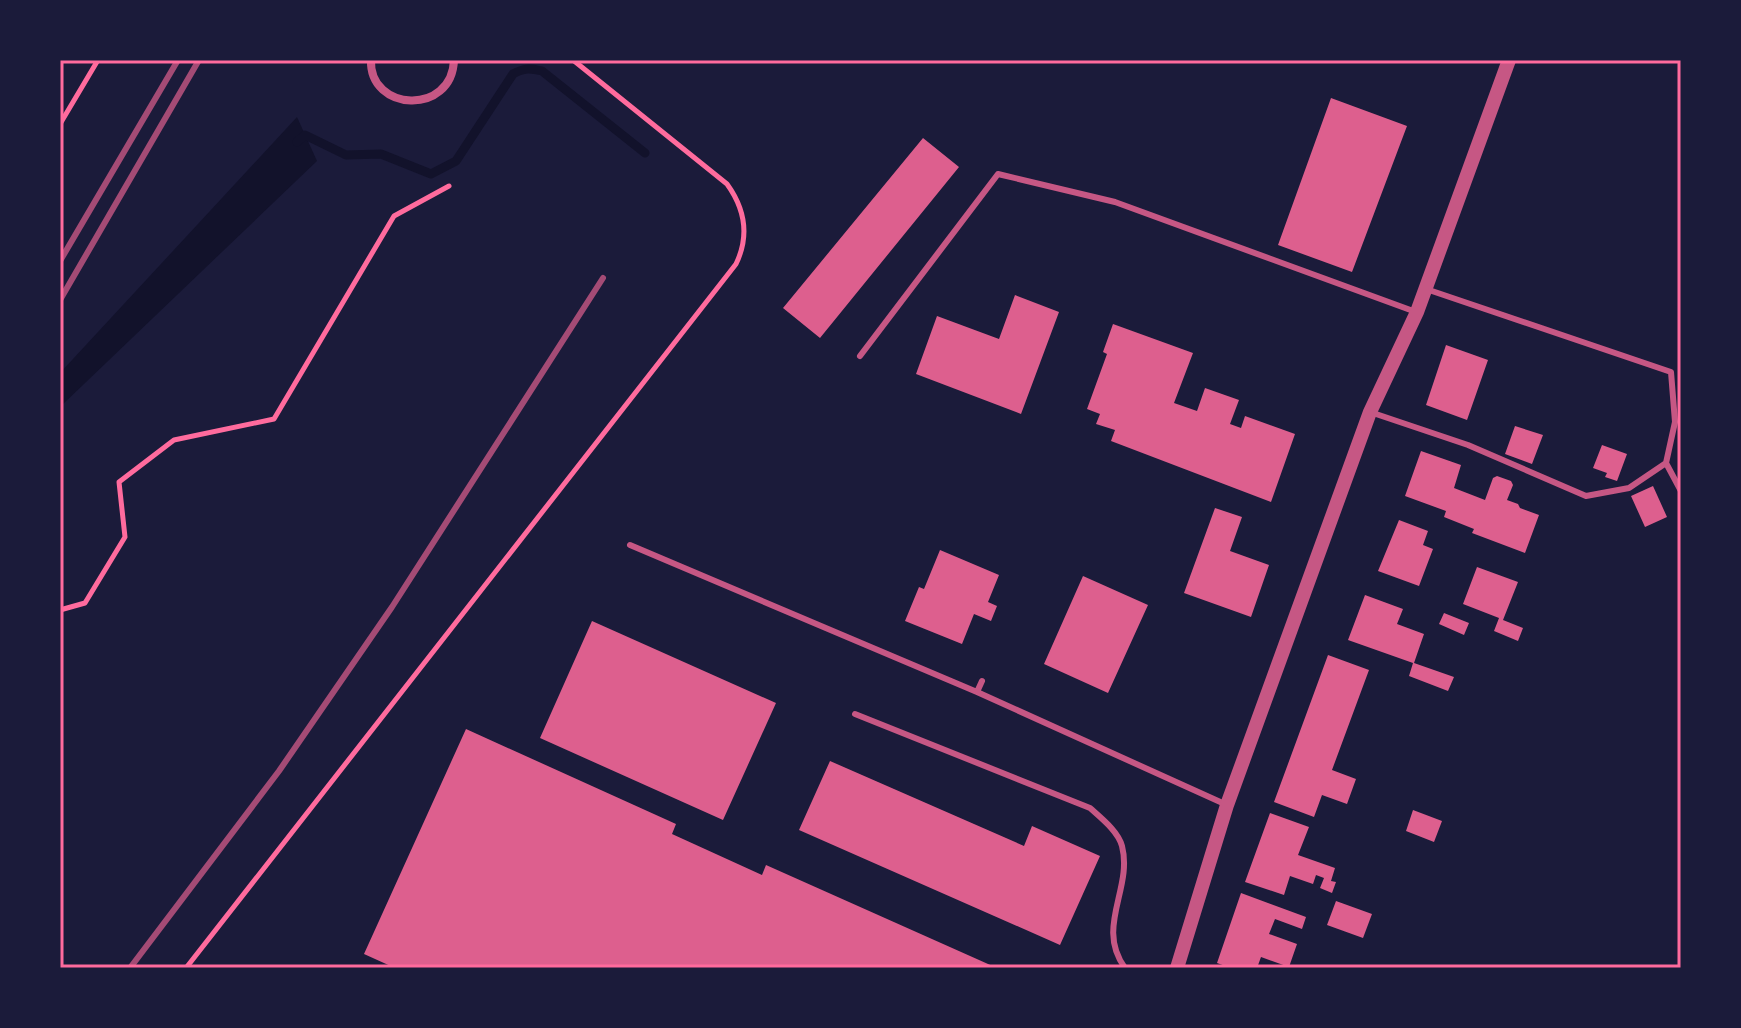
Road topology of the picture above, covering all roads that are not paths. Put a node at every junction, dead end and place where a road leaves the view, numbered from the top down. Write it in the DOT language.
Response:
graph roads {
  1 [pos="371,60"];
  2 [pos="454,60"];
  3 [pos="1509,60"];
  4 [pos="1426,289"];
  5 [pos="1417,312"];
  6 [pos="860,356"];
  7 [pos="1370,412"];
  8 [pos="1666,463"];
  9 [pos="1681,491"];
  10 [pos="630,545"];
  11 [pos="982,681"];
  12 [pos="977,692"];
  13 [pos="855,714"];
  14 [pos="1227,805"];
  15 [pos="1125,968"];
  16 [pos="1177,968"];
  1 -- 2 [label="street"];
  3 -- 4 [label="street"];
  4 -- 5 [label="street"];
  4 -- 8 [label="lane"];
  5 -- 6 [label="lane"];
  5 -- 7 [label="street"];
  7 -- 8 [label="lane"];
  7 -- 14 [label="street"];
  8 -- 9 [label="lane"];
  10 -- 12 [label="lane"];
  11 -- 12 [label="lane"];
  12 -- 14 [label="lane"];
  13 -- 15 [label="lane"];
  14 -- 16 [label="street"];
}
